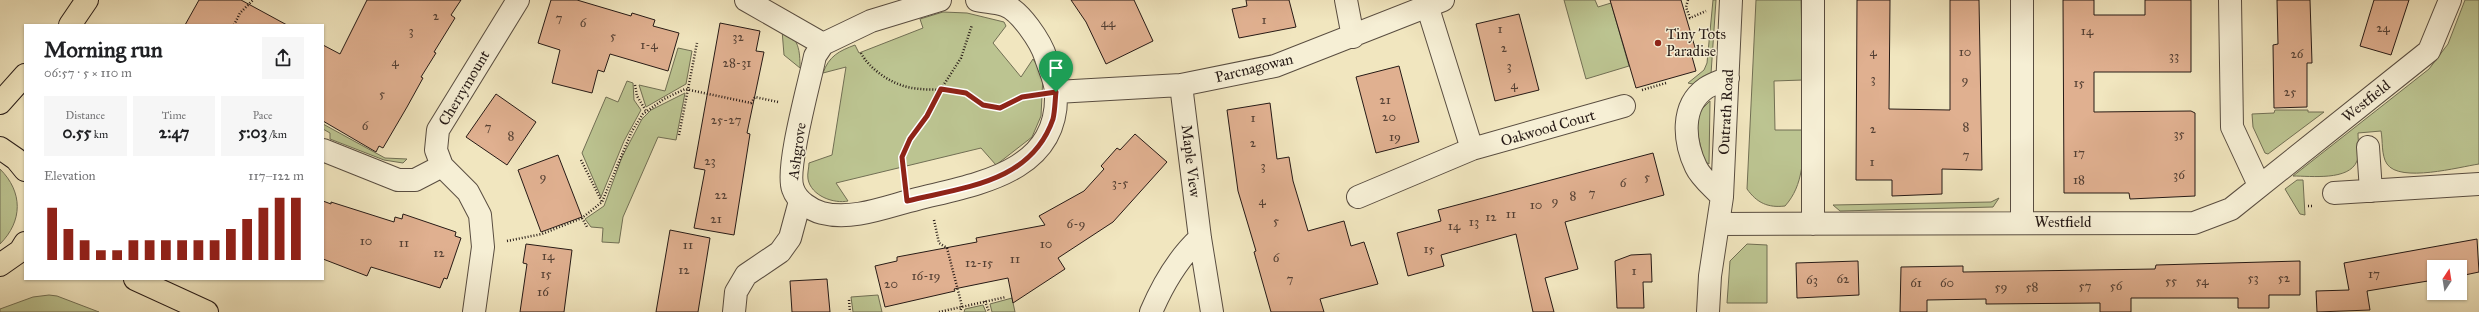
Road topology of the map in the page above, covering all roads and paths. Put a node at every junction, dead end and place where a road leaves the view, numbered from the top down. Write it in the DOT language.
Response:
graph roads {
  1 [pos="253,0"];
  2 [pos="518,0"];
  3 [pos="746,0"];
  4 [pos="940,0"];
  5 [pos="1346,0"];
  6 [pos="1688,0"];
  7 [pos="1731,0"];
  8 [pos="1813,0"];
  9 [pos="2022,0"];
  10 [pos="2230,0"];
  11 [pos="2450,0"];
  12 [pos="1006,3"];
  13 [pos="1435,3"];
  14 [pos="975,10"];
  15 [pos="1707,11"];
  16 [pos="234,24"];
  17 [pos="850,30"];
  18 [pos="1353,37"];
  19 [pos="697,43"];
  20 [pos="823,44"];
  21 [pos="24,76"];
  22 [pos="1728,78"];
  23 [pos="1666,83"];
  24 [pos="1181,84"];
  25 [pos="636,85"];
  26 [pos="1647,88"];
  27 [pos="688,89"];
  28 [pos="941,89"];
  29 [pos="1056,92"];
  30 [pos="775,102"];
  31 [pos="0,103"];
  32 [pos="1624,106"];
  33 [pos="646,111"];
  34 [pos="679,135"];
  35 [pos="2368,147"];
  36 [pos="0,148"];
  37 [pos="1472,149"];
  38 [pos="324,150"];
  39 [pos="581,160"];
  40 [pos="442,166"];
  41 [pos="24,169"];
  42 [pos="2479,184"];
  43 [pos="2260,185"];
  44 [pos="2371,191"];
  45 [pos="2334,193"];
  46 [pos="1358,197"];
  47 [pos="1722,197"];
  48 [pos="800,201"];
  49 [pos="907,201"];
  50 [pos="602,202"];
  51 [pos="582,218"];
  52 [pos="2022,222"];
  53 [pos="935,223"];
  54 [pos="1718,224"];
  55 [pos="1813,224"];
  56 [pos="587,227"];
  57 [pos="1200,238"];
  58 [pos="512,240"];
  59 [pos="24,245"];
  60 [pos="10,265"];
  61 [pos="131,280"];
  62 [pos="1006,297"];
  63 [pos="849,300"];
  64 [pos="985,301"];
  65 [pos="962,306"];
  66 [pos="207,312"];
  67 [pos="474,312"];
  68 [pos="734,312"];
  69 [pos="850,312"];
  70 [pos="939,312"];
  71 [pos="960,312"];
  72 [pos="989,312"];
  73 [pos="1151,312"];
  74 [pos="1212,312"];
  75 [pos="1708,312"];
  1 -- 16 [label="path"];
  2 -- 40 [label="street, Cherrymount"];
  3 -- 20 [label="street"];
  4 -- 17 [label="street"];
  5 -- 18 [label="street"];
  6 -- 15 [label="path"];
  7 -- 22 [label="street, Outrath Road"];
  8 -- 55 [label="street"];
  9 -- 52 [label="street, Westfield"];
  10 -- 43 [label="street"];
  11 -- 43 [label="street, Westfield"];
  12 -- 14 [label="street, Ashgrove"];
  12 -- 29 [label="street, Ashgrove"];
  13 -- 18 [label="street, Parcnagowan"];
  13 -- 37 [label="street"];
  14 -- 28 [label="path"];
  17 -- 20 [label="street"];
  17 -- 28 [label="path"];
  18 -- 24 [label="street, Parcnagowan"];
  19 -- 27 [label="path"];
  20 -- 48 [label="street, Ashgrove"];
  21 -- 31 [label="main road"];
  22 -- 47 [label="street, Outrath Road"];
  22 -- 47 [label="street"];
  23 -- 26 [label="path"];
  24 -- 29 [label="street, Parcnagowan"];
  24 -- 57 [label="street, Maple View"];
  25 -- 33 [label="path"];
  27 -- 30 [label="path"];
  27 -- 33 [label="path"];
  27 -- 34 [label="path"];
  28 -- 29 [label="path"];
  28 -- 49 [label="path"];
  29 -- 49 [label="street, Ashgrove"];
  32 -- 37 [label="street, Oakwood Court"];
  33 -- 50 [label="path"];
  35 -- 44 [label="street"];
  36 -- 41 [label="main road"];
  37 -- 46 [label="street, Oakwood Court"];
  38 -- 40 [label="street"];
  39 -- 50 [label="path"];
  40 -- 67 [label="street, Cherrymount"];
  42 -- 44 [label="street"];
  43 -- 52 [label="street, Westfield"];
  44 -- 45 [label="street"];
  47 -- 54 [label="street, Outrath Road"];
  48 -- 49 [label="street, Ashgrove"];
  48 -- 68 [label="street"];
  50 -- 51 [label="path"];
  51 -- 56 [label="path"];
  51 -- 58 [label="path"];
  52 -- 55 [label="street, Westfield"];
  53 -- 65 [label="path"];
  54 -- 55 [label="street, Westfield"];
  54 -- 75 [label="street, Outrath Road"];
  57 -- 73 [label="street"];
  57 -- 74 [label="street, Maple View"];
  59 -- 60 [label="main road"];
  61 -- 66 [label="main road"];
  62 -- 64 [label="path"];
  63 -- 69 [label="path"];
  64 -- 65 [label="path"];
  64 -- 72 [label="path"];
  65 -- 70 [label="path"];
  65 -- 71 [label="path"];
}
